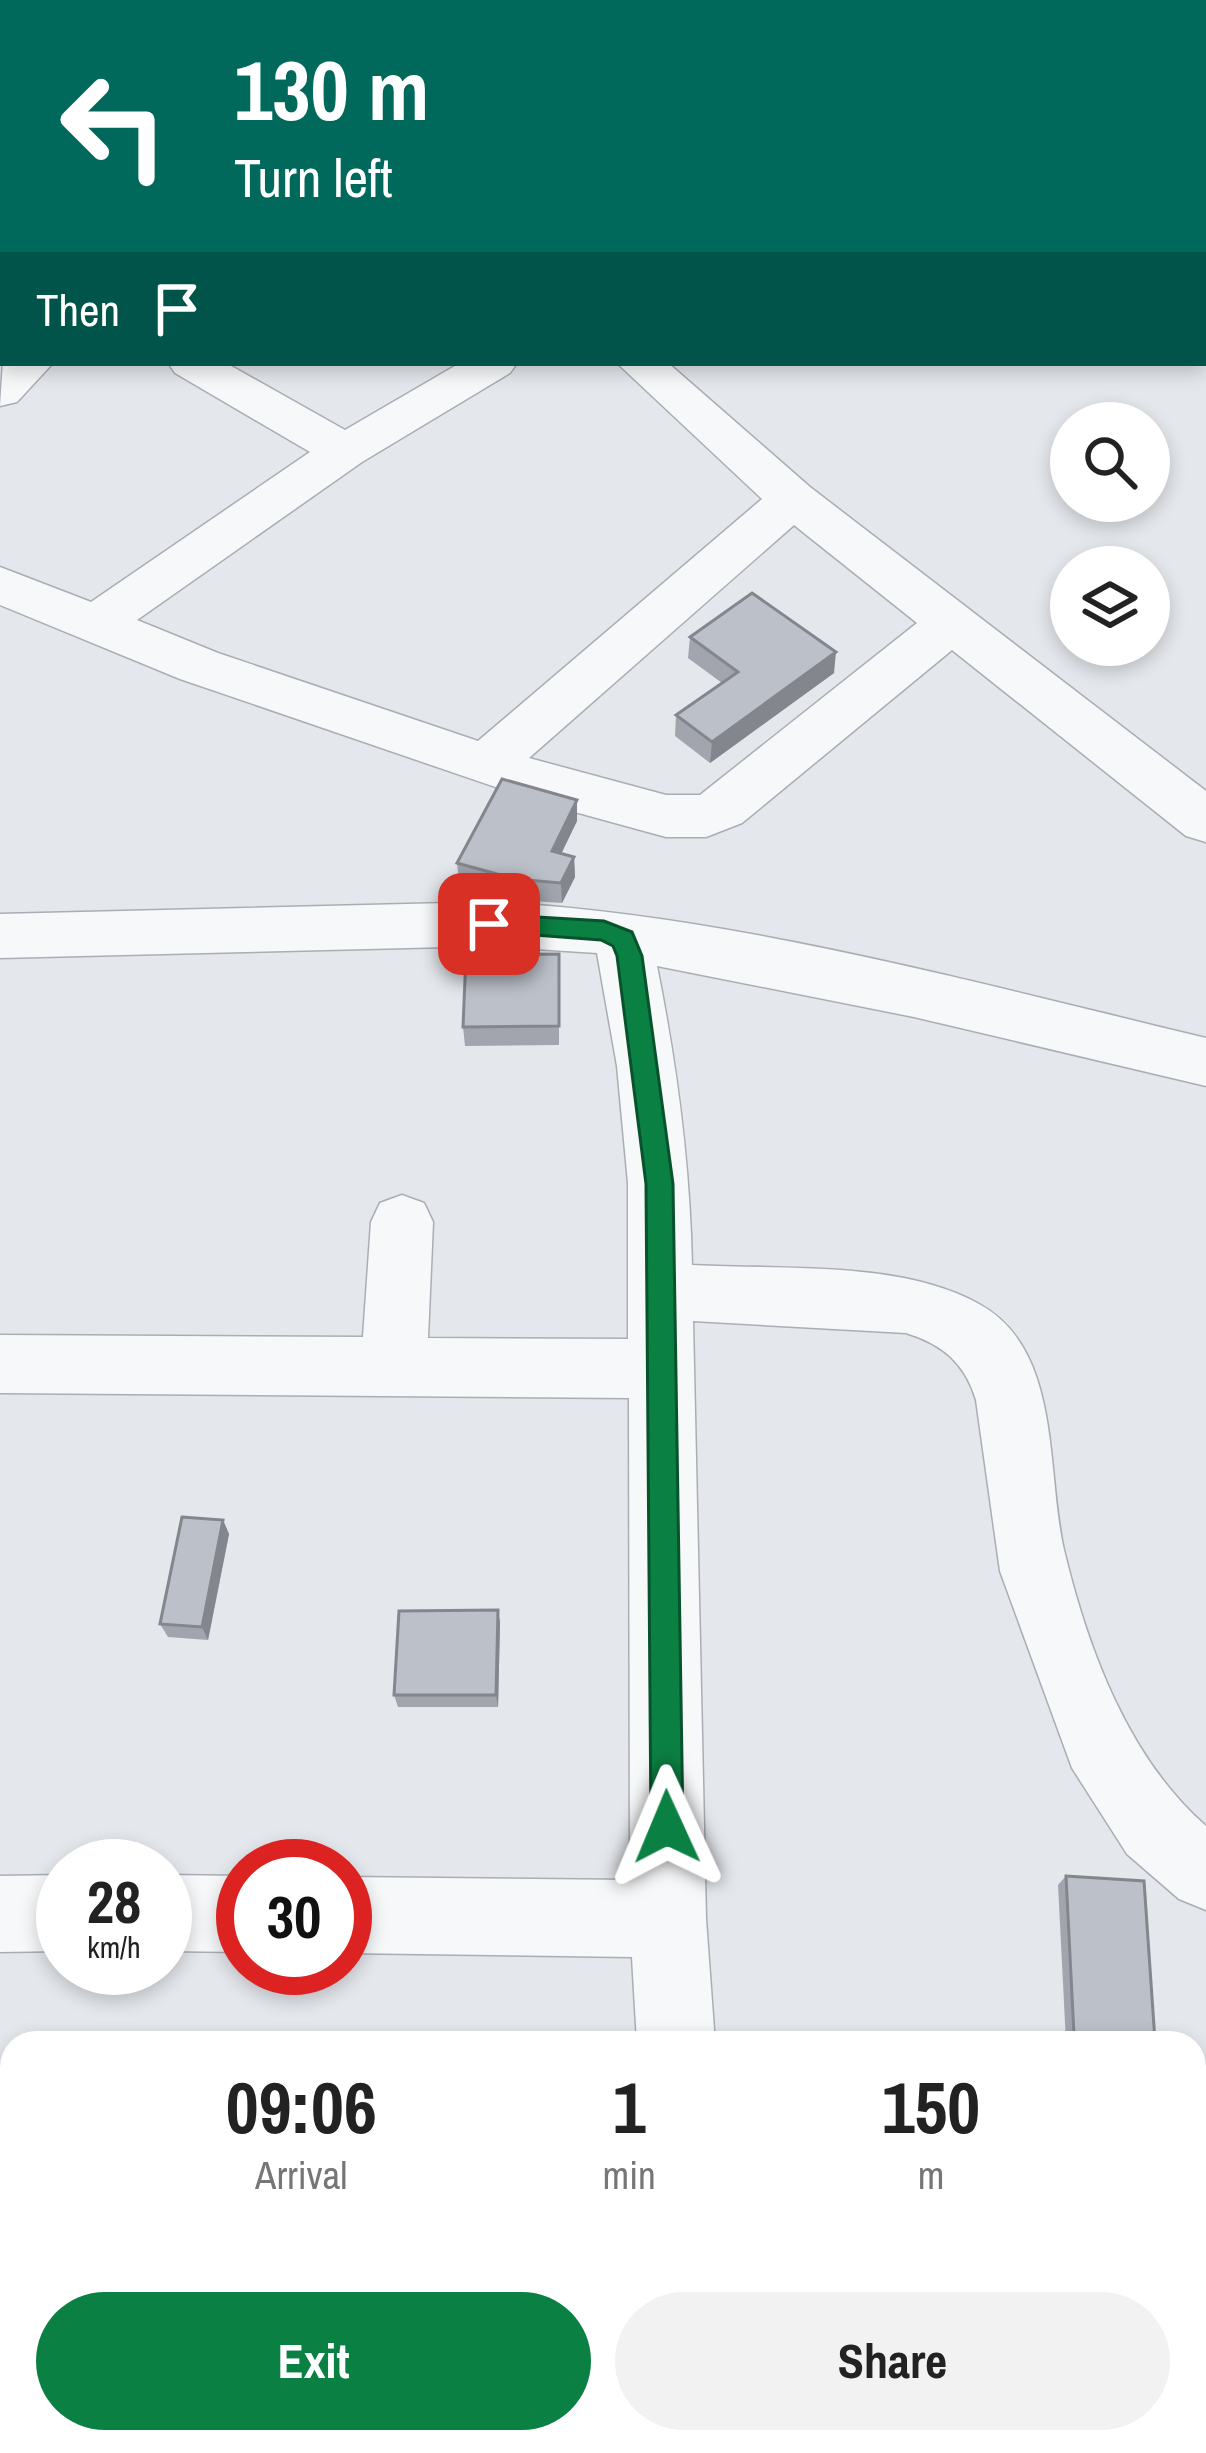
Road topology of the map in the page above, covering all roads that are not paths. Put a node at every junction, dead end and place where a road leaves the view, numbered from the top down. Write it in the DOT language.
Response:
graph roads {
  1 [pos="27,366"];
  2 [pos="196,366"];
  3 [pos="489,366"];
  4 [pos="643,366"];
  5 [pos="0,391"];
  6 [pos="345,451"];
  7 [pos="793,500"];
  8 [pos="0,585"];
  9 [pos="954,621"];
  10 [pos="95,624"];
  11 [pos="486,764"];
  12 [pos="1206,821"];
  13 [pos="0,936"];
  14 [pos="619,937"];
  15 [pos="1206,1062"];
  16 [pos="403,1222"];
  17 [pos="660,1292"];
  18 [pos="0,1364"];
  19 [pos="662,1369"];
  20 [pos="394,1370"];
  21 [pos="1206,1873"];
  22 [pos="36,1913"];
  23 [pos="0,1914"];
  24 [pos="372,1915"];
  25 [pos="668,1919"];
  26 [pos="675,2031"];
  1 -- 5 [label="street"];
  2 -- 6 [label="street"];
  3 -- 6 [label="street"];
  4 -- 7 [label="street"];
  6 -- 10 [label="street"];
  7 -- 9 [label="street"];
  7 -- 11 [label="street"];
  8 -- 10 [label="street"];
  9 -- 11 [label="street"];
  9 -- 12 [label="street"];
  10 -- 11 [label="street"];
  13 -- 14 [label="street"];
  14 -- 15 [label="street"];
  14 -- 17 [label="street"];
  16 -- 20 [label="street"];
  17 -- 19 [label="street"];
  17 -- 21 [label="street"];
  18 -- 20 [label="street"];
  19 -- 20 [label="street"];
  19 -- 25 [label="street"];
  22 -- 23 [label="street"];
  24 -- 25 [label="street"];
  25 -- 26 [label="street"];
}
